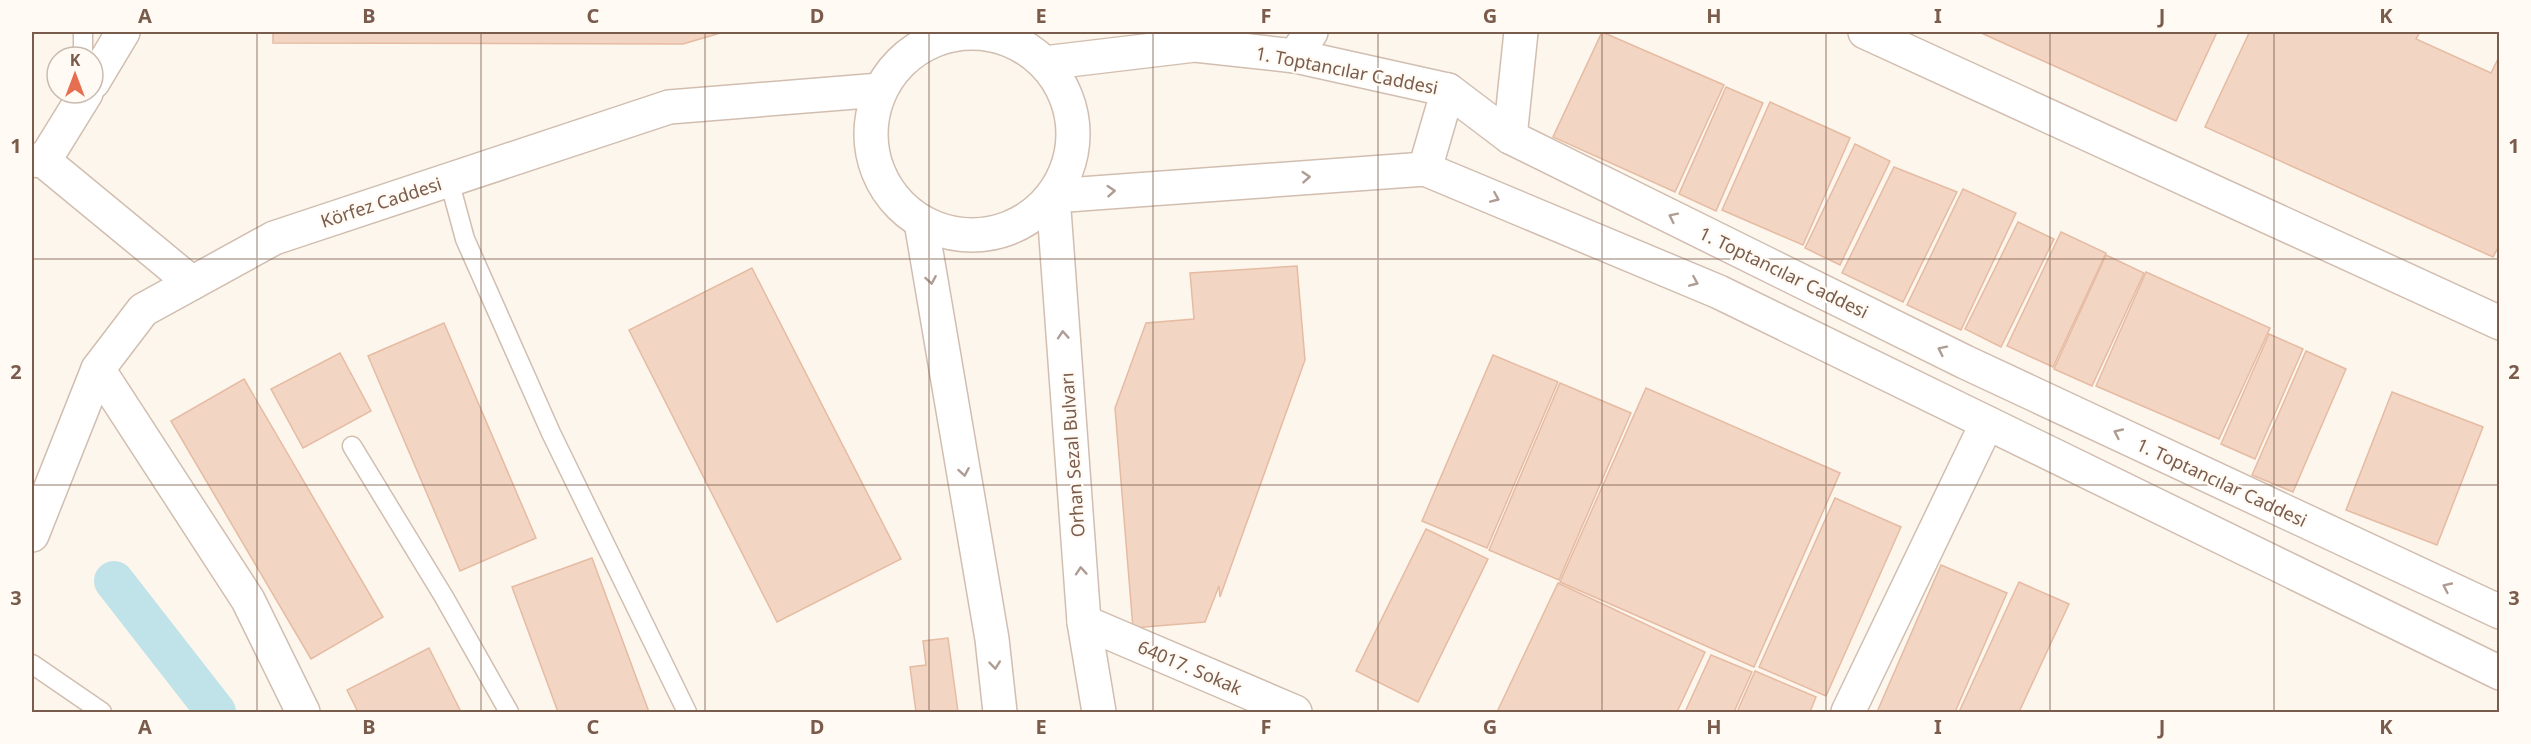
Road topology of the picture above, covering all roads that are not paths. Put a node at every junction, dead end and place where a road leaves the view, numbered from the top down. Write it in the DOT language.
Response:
graph roads {
  1 [pos="123,32"];
  2 [pos="897,32"];
  3 [pos="1521,32"];
  4 [pos="1864,32"];
  5 [pos="1197,38"];
  6 [pos="1303,44"];
  7 [pos="1033,48"];
  8 [pos="105,62"];
  9 [pos="889,77"];
  10 [pos="1448,90"];
  11 [pos="77,105"];
  12 [pos="1510,137"];
  13 [pos="38,161"];
  14 [pos="1425,169"];
  15 [pos="449,180"];
  16 [pos="1053,196"];
  17 [pos="921,222"];
  18 [pos="192,283"];
  19 [pos="2499,323"];
  20 [pos="98,369"];
  21 [pos="1987,423"];
  22 [pos="352,446"];
  23 [pos="32,535"];
  24 [pos="2499,612"];
  25 [pos="1084,622"];
  26 [pos="32,664"];
  27 [pos="2499,673"];
  28 [pos="102,712"];
  29 [pos="303,712"];
  30 [pos="509,712"];
  31 [pos="687,712"];
  32 [pos="1000,712"];
  33 [pos="1099,712"];
  34 [pos="1295,712"];
  35 [pos="1848,712"];
  1 -- 8 [label="street"];
  2 -- 9 [label="street"];
  3 -- 12 [label="street"];
  4 -- 19 [label="street"];
  5 -- 6 [label="street, 1. Toptancılar Caddesi"];
  5 -- 7 [label="street, 1. Toptancılar Caddesi"];
  6 -- 10 [label="street, 1. Toptancılar Caddesi"];
  7 -- 9 [label="street"];
  7 -- 16 [label="street"];
  9 -- 15 [label="street, Körfez Caddesi"];
  9 -- 17 [label="street"];
  10 -- 12 [label="street, 1. Toptancılar Caddesi"];
  10 -- 14 [label="street"];
  11 -- 13 [label="street"];
  24 -- 12 [label="street, 1. Toptancılar Caddesi, one-way"];
  13 -- 18 [label="street"];
  16 -- 14 [label="street, one-way"];
  14 -- 21 [label="street, one-way"];
  15 -- 18 [label="street, Körfez Caddesi"];
  15 -- 31 [label="lane"];
  16 -- 17 [label="street"];
  25 -- 16 [label="street, Orhan Sezal Bulvarı, one-way"];
  17 -- 32 [label="street, one-way"];
  18 -- 20 [label="street, Körfez Caddesi"];
  20 -- 23 [label="street, Körfez Caddesi"];
  20 -- 29 [label="street"];
  21 -- 27 [label="street"];
  21 -- 35 [label="street"];
  22 -- 30 [label="lane"];
  25 -- 33 [label="street, Orhan Sezal Bulvarı"];
  25 -- 34 [label="street, 64017. Sokak"];
  26 -- 28 [label="lane"];
}
